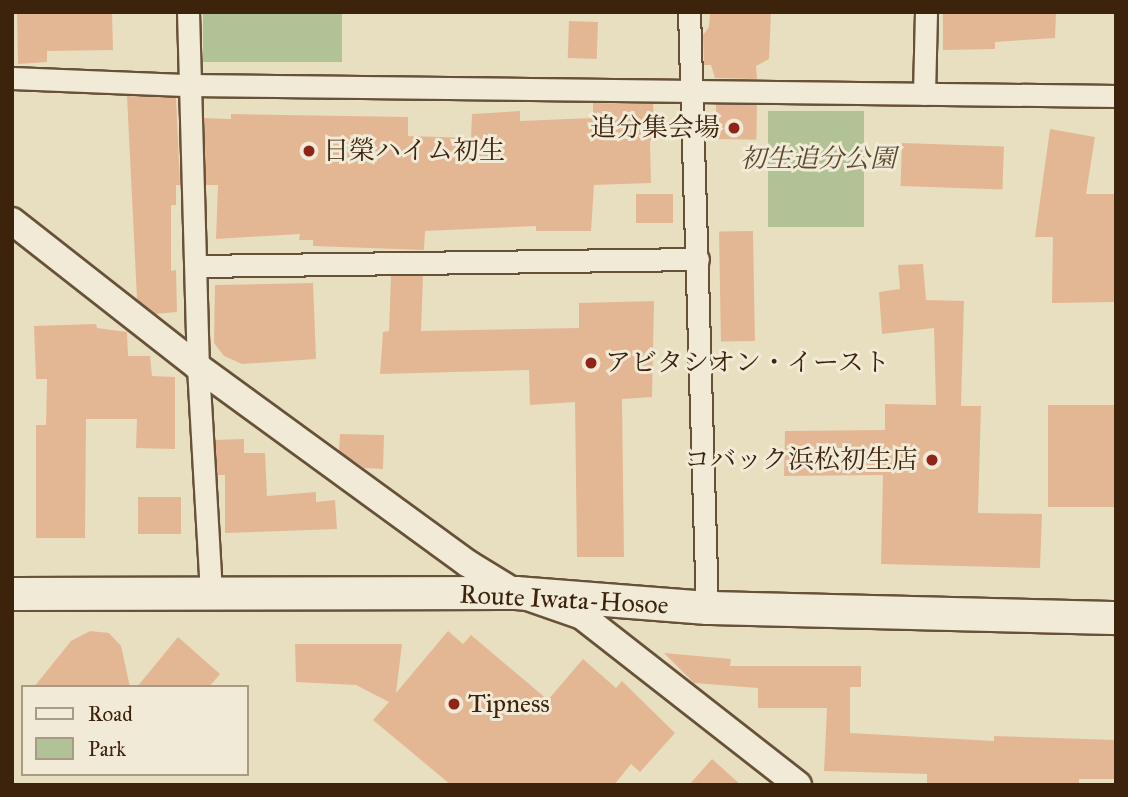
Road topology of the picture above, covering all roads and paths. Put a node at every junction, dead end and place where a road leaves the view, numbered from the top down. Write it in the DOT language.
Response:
graph roads {
  1 [pos="188,12"];
  2 [pos="689,12"];
  3 [pos="926,12"];
  4 [pos="12,78"];
  5 [pos="190,85"];
  6 [pos="692,91"];
  7 [pos="924,94"];
  8 [pos="1116,96"];
  9 [pos="12,221"];
  10 [pos="698,259"];
  11 [pos="195,266"];
  12 [pos="198,367"];
  13 [pos="516,593"];
  14 [pos="12,594"];
  15 [pos="211,595"];
  16 [pos="707,608"];
  17 [pos="1116,618"];
  18 [pos="798,785"];
  1 -- 5 [label="street"];
  2 -- 6 [label="street"];
  3 -- 7 [label="street"];
  4 -- 5 [label="street"];
  5 -- 6 [label="street"];
  5 -- 11 [label="street"];
  6 -- 7 [label="street"];
  6 -- 10 [label="street"];
  7 -- 8 [label="street"];
  9 -- 12 [label="street"];
  10 -- 11 [label="street"];
  10 -- 16 [label="street"];
  11 -- 12 [label="street"];
  12 -- 13 [label="street"];
  12 -- 15 [label="street"];
  13 -- 15 [label="main road, Route Iwata-Hosoe"];
  13 -- 16 [label="main road, Route Iwata-Hosoe"];
  13 -- 18 [label="street"];
  14 -- 15 [label="main road, Route Iwata-Hosoe"];
  16 -- 17 [label="main road, Route Iwata-Hosoe"];
}
